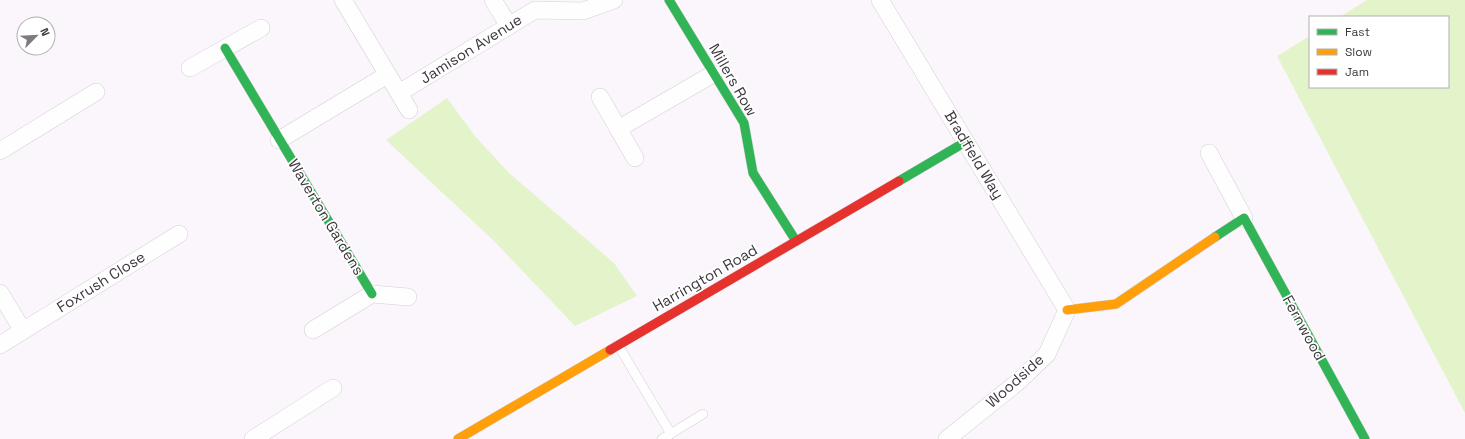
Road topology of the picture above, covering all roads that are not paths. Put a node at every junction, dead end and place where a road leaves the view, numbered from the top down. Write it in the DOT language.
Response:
graph roads {
  1 [pos="343,0"];
  2 [pos="493,0"];
  3 [pos="614,0"];
  4 [pos="669,0"];
  5 [pos="880,0"];
  6 [pos="509,26"];
  7 [pos="261,28"];
  8 [pos="225,48"];
  9 [pos="190,68"];
  10 [pos="387,74"];
  11 [pos="713,74"];
  12 [pos="96,92"];
  13 [pos="399,94"];
  14 [pos="600,97"];
  15 [pos="410,110"];
  16 [pos="618,129"];
  17 [pos="280,140"];
  18 [pos="967,141"];
  19 [pos="0,151"];
  20 [pos="1209,154"];
  21 [pos="635,158"];
  22 [pos="1244,218"];
  23 [pos="179,234"];
  24 [pos="796,241"];
  25 [pos="0,293"];
  26 [pos="372,294"];
  27 [pos="408,297"];
  28 [pos="1067,310"];
  29 [pos="313,330"];
  30 [pos="23,331"];
  31 [pos="0,345"];
  32 [pos="618,345"];
  33 [pos="333,388"];
  34 [pos="703,414"];
  35 [pos="671,434"];
  36 [pos="253,439"];
  37 [pos="458,439"];
  38 [pos="662,439"];
  39 [pos="947,439"];
  40 [pos="1365,439"];
  1 -- 10 [label="street"];
  2 -- 6 [label="street"];
  3 -- 6 [label="street, Jamison Avenue"];
  4 -- 11 [label="street, Millers Row"];
  5 -- 18 [label="street, Bradfield Way"];
  6 -- 13 [label="street, Jamison Avenue"];
  7 -- 8 [label="street"];
  8 -- 9 [label="street"];
  8 -- 17 [label="street, Waverton Gardens"];
  10 -- 13 [label="street"];
  10 -- 17 [label="street"];
  11 -- 16 [label="street"];
  11 -- 24 [label="street, Millers Row"];
  12 -- 19 [label="street"];
  13 -- 15 [label="street"];
  14 -- 16 [label="street"];
  16 -- 21 [label="street"];
  17 -- 26 [label="street, Waverton Gardens"];
  18 -- 24 [label="street, Harrington Road"];
  18 -- 28 [label="street, Bradfield Way"];
  20 -- 22 [label="street, Fernwood"];
  22 -- 28 [label="street"];
  22 -- 40 [label="street, Fernwood"];
  23 -- 30 [label="street, Foxrush Close"];
  24 -- 32 [label="street, Harrington Road"];
  25 -- 30 [label="street"];
  26 -- 27 [label="street"];
  26 -- 29 [label="street"];
  28 -- 39 [label="street, Woodside"];
  30 -- 31 [label="street, Foxrush Close"];
  32 -- 35 [label="lane"];
  32 -- 37 [label="street, Harrington Road"];
  33 -- 36 [label="street"];
  34 -- 35 [label="lane"];
  35 -- 38 [label="lane"];
}
